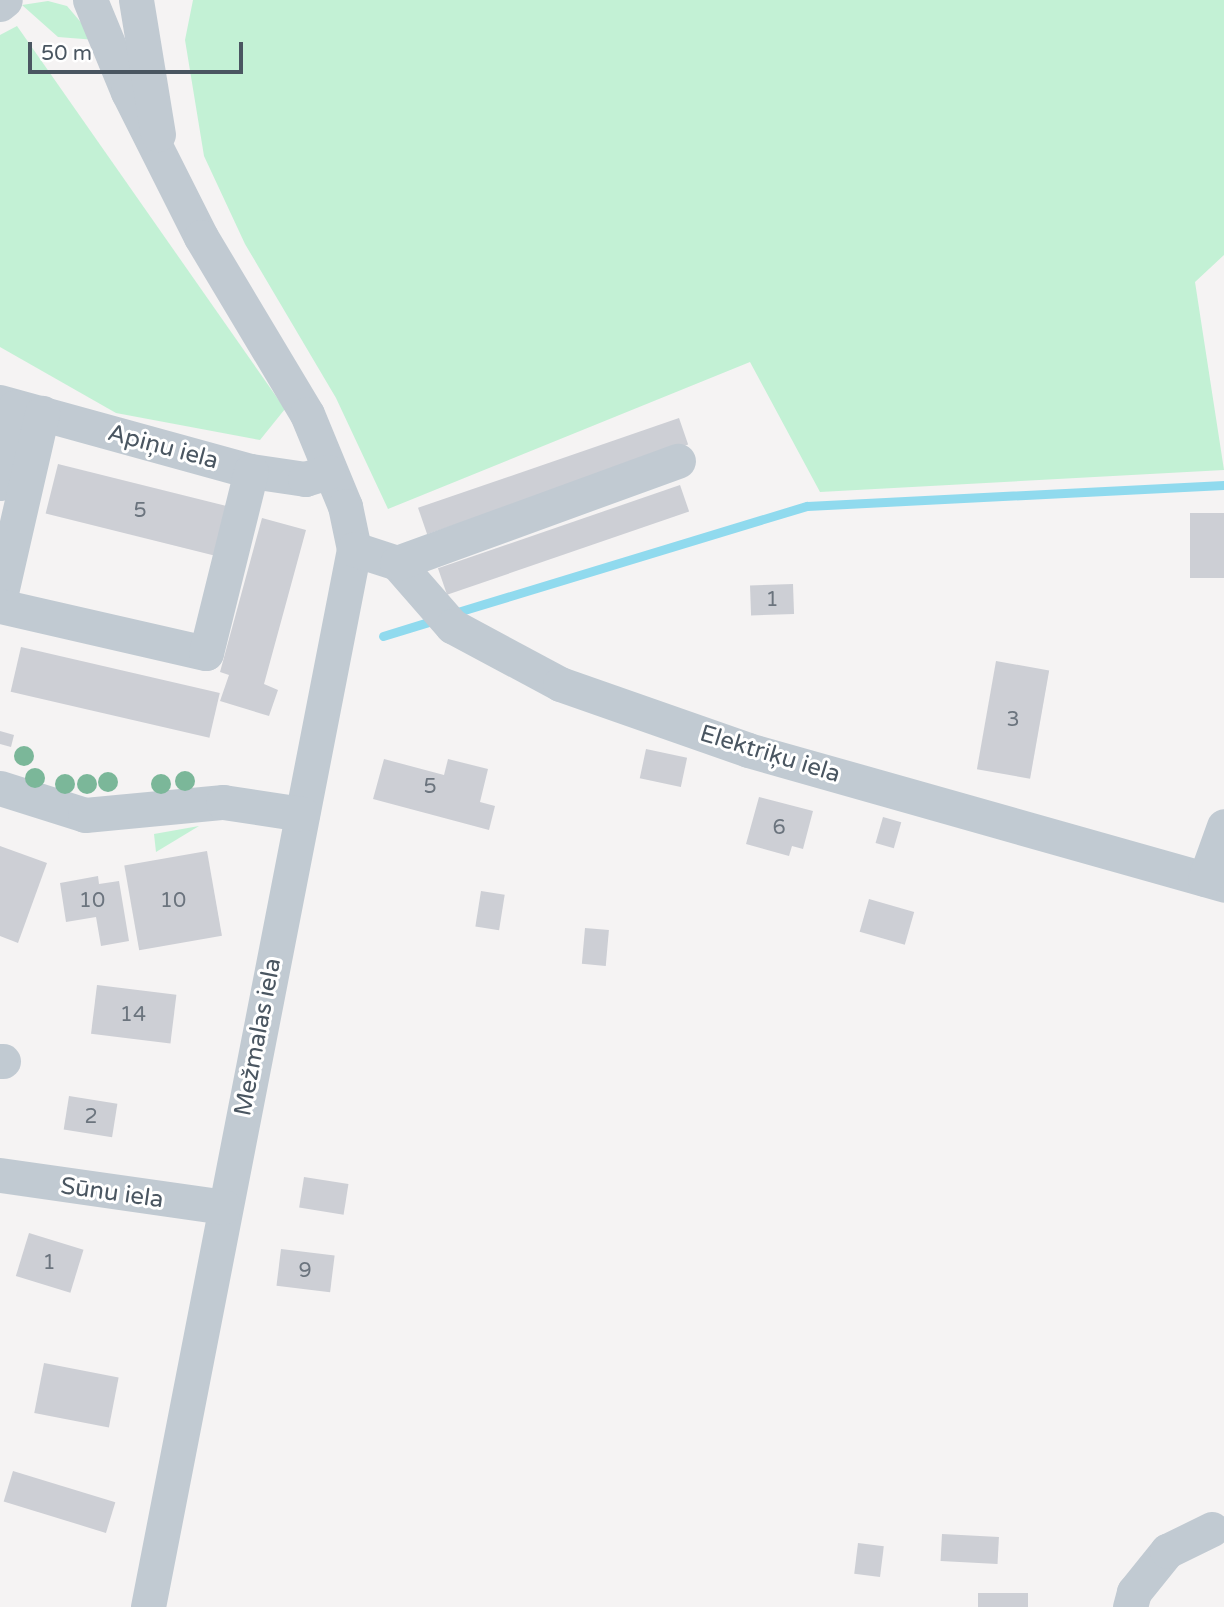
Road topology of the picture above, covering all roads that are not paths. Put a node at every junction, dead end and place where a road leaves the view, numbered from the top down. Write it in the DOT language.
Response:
graph roads {
  1 [pos="5,0"];
  2 [pos="90,0"];
  3 [pos="136,0"];
  4 [pos="0,4"];
  5 [pos="159,145"];
  6 [pos="19,407"];
  7 [pos="678,461"];
  8 [pos="251,471"];
  9 [pos="328,472"];
  10 [pos="1,476"];
  11 [pos="354,549"];
  12 [pos="397,563"];
  13 [pos="0,597"];
  14 [pos="0,606"];
  15 [pos="0,788"];
  16 [pos="302,814"];
  17 [pos="1224,826"];
  18 [pos="1214,882"];
  19 [pos="0,1175"];
  20 [pos="224,1207"];
  21 [pos="1212,1529"];
  22 [pos="148,1607"];
  23 [pos="1130,1607"];
  1 -- 4 [label="street"];
  2 -- 5 [label="street"];
  3 -- 5 [label="street"];
  5 -- 9 [label="street, Mežmalas iela"];
  6 -- 8 [label="street, Apiņu iela"];
  6 -- 10 [label="street"];
  6 -- 13 [label="street"];
  7 -- 12 [label="street"];
  8 -- 9 [label="street, Apiņu iela"];
  8 -- 14 [label="street"];
  9 -- 11 [label="street, Mežmalas iela"];
  11 -- 12 [label="street"];
  11 -- 16 [label="street, Mežmalas iela"];
  12 -- 18 [label="street, Elektriķu iela"];
  15 -- 16 [label="street"];
  16 -- 20 [label="street, Mežmalas iela"];
  17 -- 18 [label="street"];
  19 -- 20 [label="street, Sūnu iela"];
  20 -- 22 [label="street, Mežmalas iela"];
  21 -- 23 [label="street"];
}
